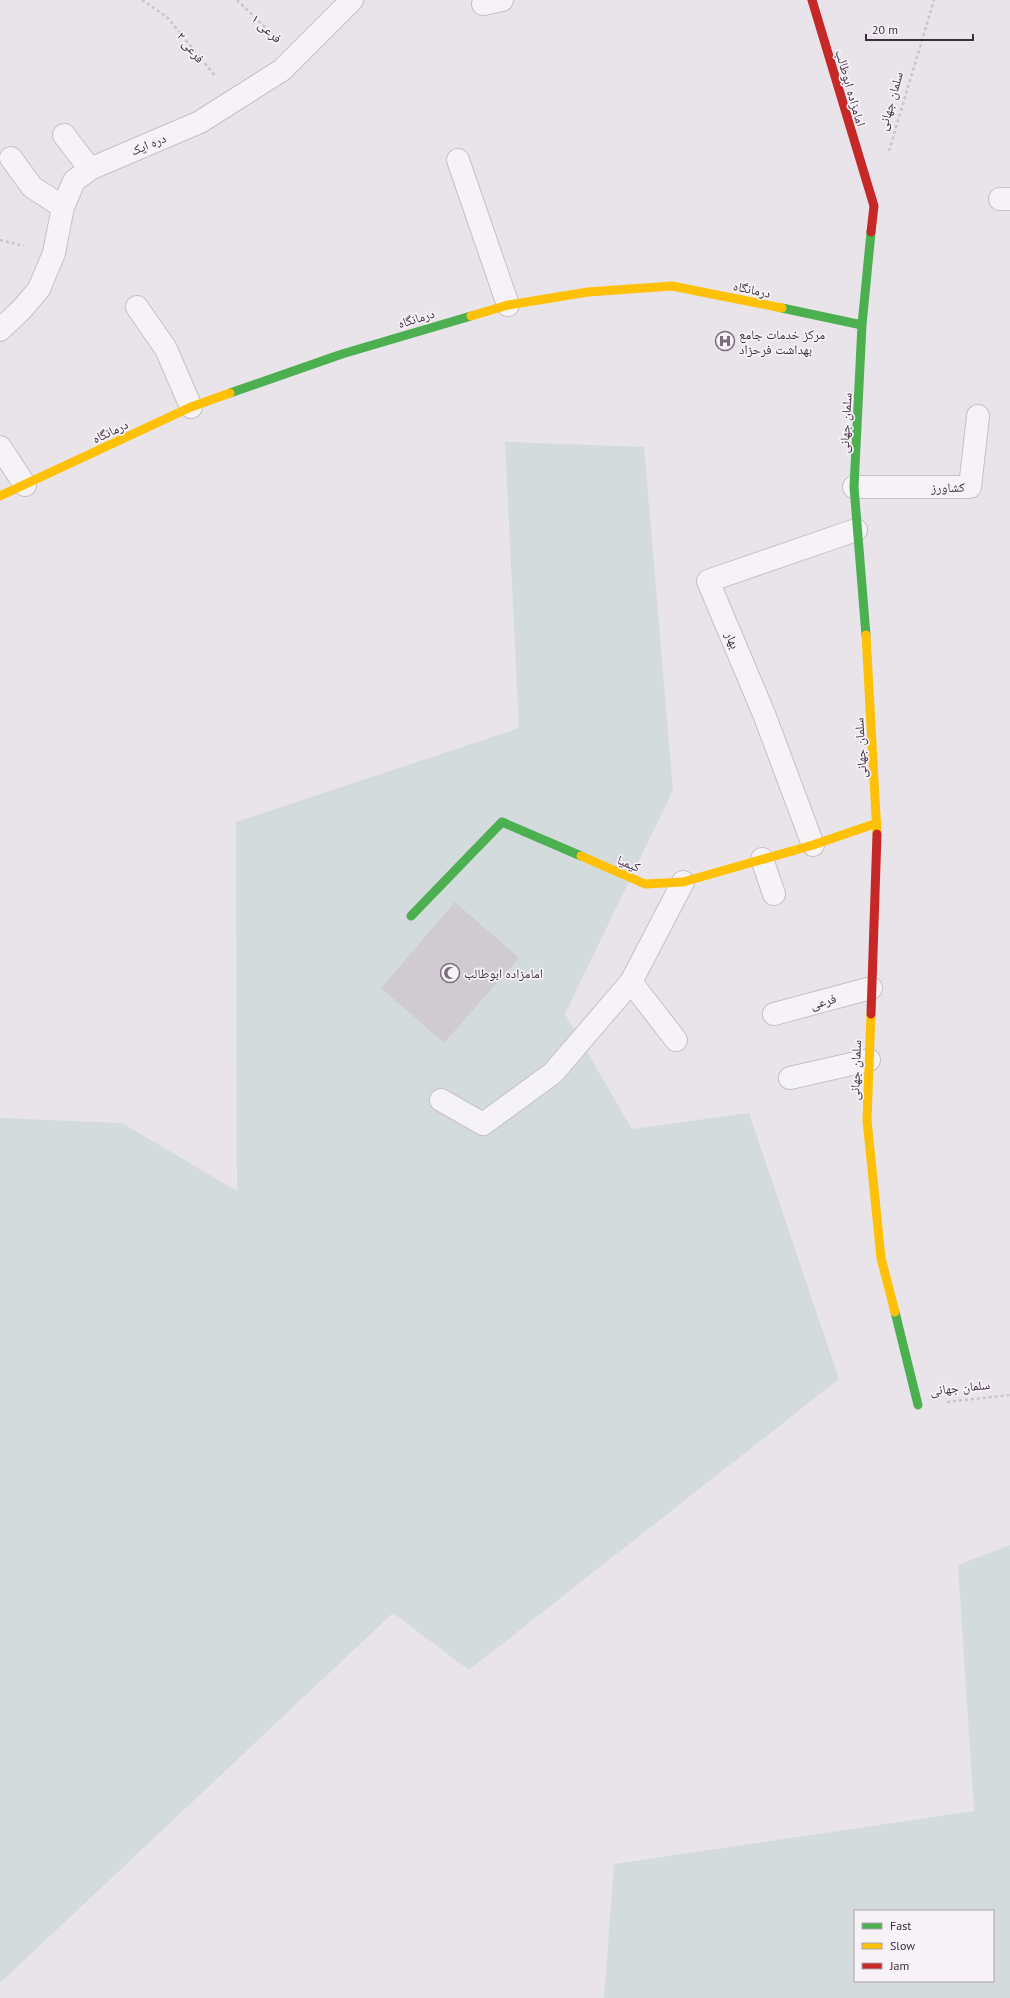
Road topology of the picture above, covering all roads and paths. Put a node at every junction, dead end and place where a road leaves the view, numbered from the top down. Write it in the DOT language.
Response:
graph roads {
  1 [pos="142,0"];
  2 [pos="237,0"];
  3 [pos="352,0"];
  4 [pos="812,0"];
  5 [pos="934,0"];
  6 [pos="297,56"];
  7 [pos="235,100"];
  8 [pos="64,135"];
  9 [pos="889,152"];
  10 [pos="11,158"];
  11 [pos="458,160"];
  12 [pos="90,169"];
  13 [pos="874,206"];
  14 [pos="63,207"];
  15 [pos="508,305"];
  16 [pos="137,307"];
  17 [pos="862,325"];
  18 [pos="0,330"];
  19 [pos="191,407"];
  20 [pos="978,416"];
  21 [pos="0,447"];
  22 [pos="25,485"];
  23 [pos="854,487"];
  24 [pos="0,496"];
  25 [pos="856,530"];
  26 [pos="877,823"];
  27 [pos="813,845"];
  28 [pos="762,859"];
  29 [pos="683,882"];
  30 [pos="774,894"];
  31 [pos="410,916"];
  32 [pos="631,982"];
  33 [pos="871,988"];
  34 [pos="774,1014"];
  35 [pos="676,1040"];
  36 [pos="869,1060"];
  37 [pos="790,1078"];
  38 [pos="441,1100"];
  39 [pos="1010,1395"];
  40 [pos="918,1405"];
  1 -- 7 [label="path, فرعی ۲"];
  2 -- 6 [label="path, فرعی ۱"];
  3 -- 6 [label="street, دره ایک"];
  4 -- 13 [label="street, امامزاده ابوطالب"];
  5 -- 9 [label="path, سلمان جهانی"];
  6 -- 7 [label="street, دره ایک"];
  7 -- 12 [label="street, دره ایک"];
  8 -- 12 [label="street"];
  10 -- 14 [label="street"];
  11 -- 15 [label="street"];
  12 -- 14 [label="street, دره ایک"];
  13 -- 17 [label="street, سلمان جهانی"];
  14 -- 18 [label="street, دره ایک"];
  15 -- 17 [label="street, درمانگاه"];
  15 -- 19 [label="street, درمانگاه"];
  16 -- 19 [label="street"];
  17 -- 23 [label="street, سلمان جهانی"];
  19 -- 22 [label="street, درمانگاه"];
  20 -- 23 [label="street, کشاورز"];
  21 -- 22 [label="street"];
  22 -- 24 [label="street, درمانگاه"];
  23 -- 25 [label="street, سلمان جهانی"];
  25 -- 26 [label="street, سلمان جهانی"];
  25 -- 27 [label="street, بهار"];
  26 -- 27 [label="street, کیمیا"];
  26 -- 33 [label="street, سلمان جهانی"];
  27 -- 28 [label="street, کیمیا"];
  28 -- 29 [label="street, کیمیا"];
  28 -- 30 [label="street"];
  29 -- 31 [label="street, کیمیا"];
  29 -- 32 [label="street"];
  32 -- 35 [label="street"];
  32 -- 38 [label="street"];
  33 -- 34 [label="street, فرعی"];
  33 -- 36 [label="street, سلمان جهانی"];
  36 -- 37 [label="street"];
  36 -- 40 [label="street, سلمان جهانی"];
  39 -- 40 [label="path, سلمان جهانی"];
}
